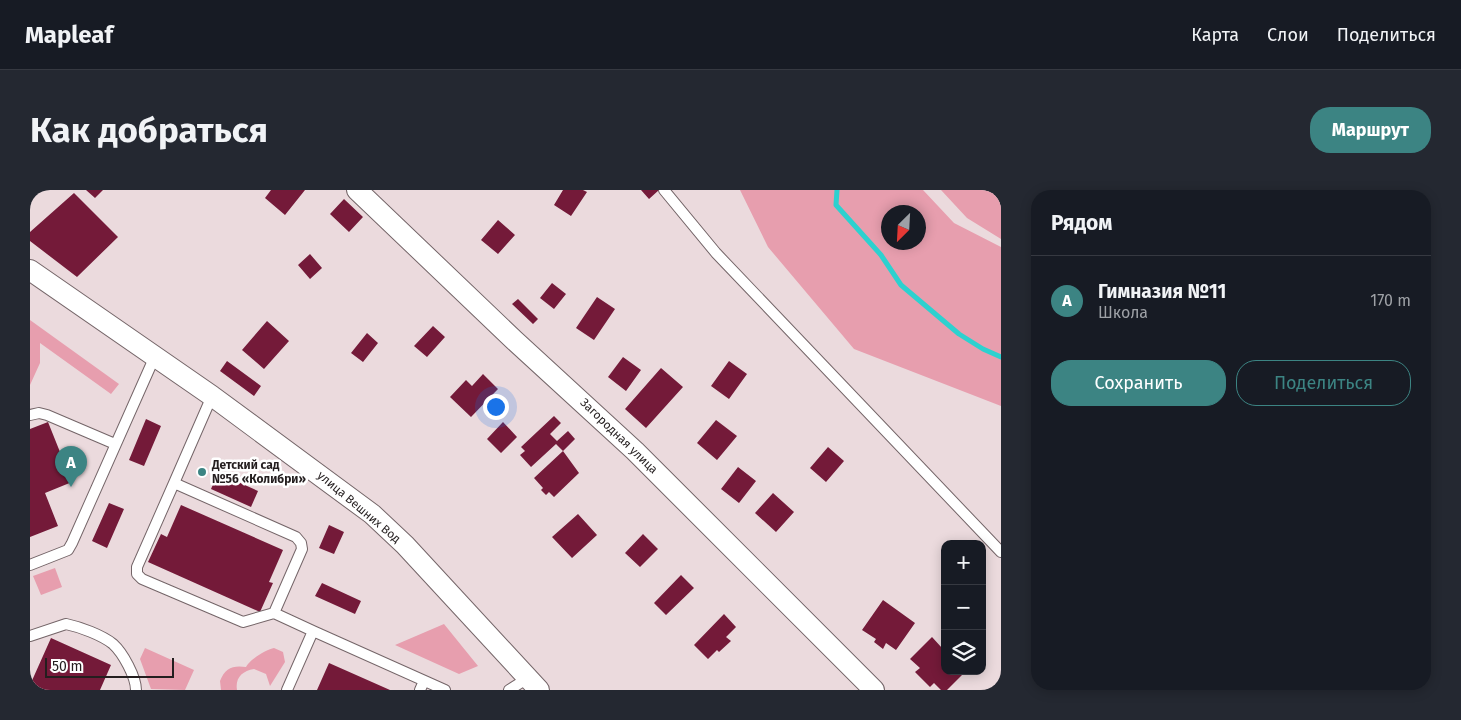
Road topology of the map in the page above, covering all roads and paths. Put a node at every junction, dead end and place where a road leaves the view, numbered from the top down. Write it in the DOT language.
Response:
graph roads {
  1 [pos="357,190"];
  2 [pos="664,190"];
  3 [pos="30,270"];
  4 [pos="155,356"];
  5 [pos="212,396"];
  6 [pos="30,415"];
  7 [pos="115,444"];
  8 [pos="174,483"];
  9 [pos="1001,552"];
  10 [pos="30,565"];
  11 [pos="274,614"];
  12 [pos="313,631"];
  13 [pos="30,636"];
  14 [pos="533,684"];
  15 [pos="422,685"];
  16 [pos="136,690"];
  17 [pos="287,690"];
  18 [pos="445,690"];
  19 [pos="509,690"];
  20 [pos="874,690"];
  1 -- 20 [label="street, Загородная улица"];
  2 -- 9 [label="lane"];
  3 -- 4 [label="street, улица Вешних Вод"];
  4 -- 5 [label="street, улица Вешних Вод"];
  4 -- 7 [label="lane"];
  5 -- 8 [label="lane"];
  5 -- 14 [label="street, улица Вешних Вод"];
  6 -- 7 [label="lane"];
  7 -- 10 [label="lane"];
  8 -- 11 [label="lane"];
  8 -- 11 [label="lane"];
  11 -- 12 [label="lane"];
  12 -- 15 [label="lane"];
  12 -- 17 [label="lane"];
  13 -- 16 [label="lane"];
  14 -- 19 [label="lane"];
  15 -- 18 [label="lane"];
}
